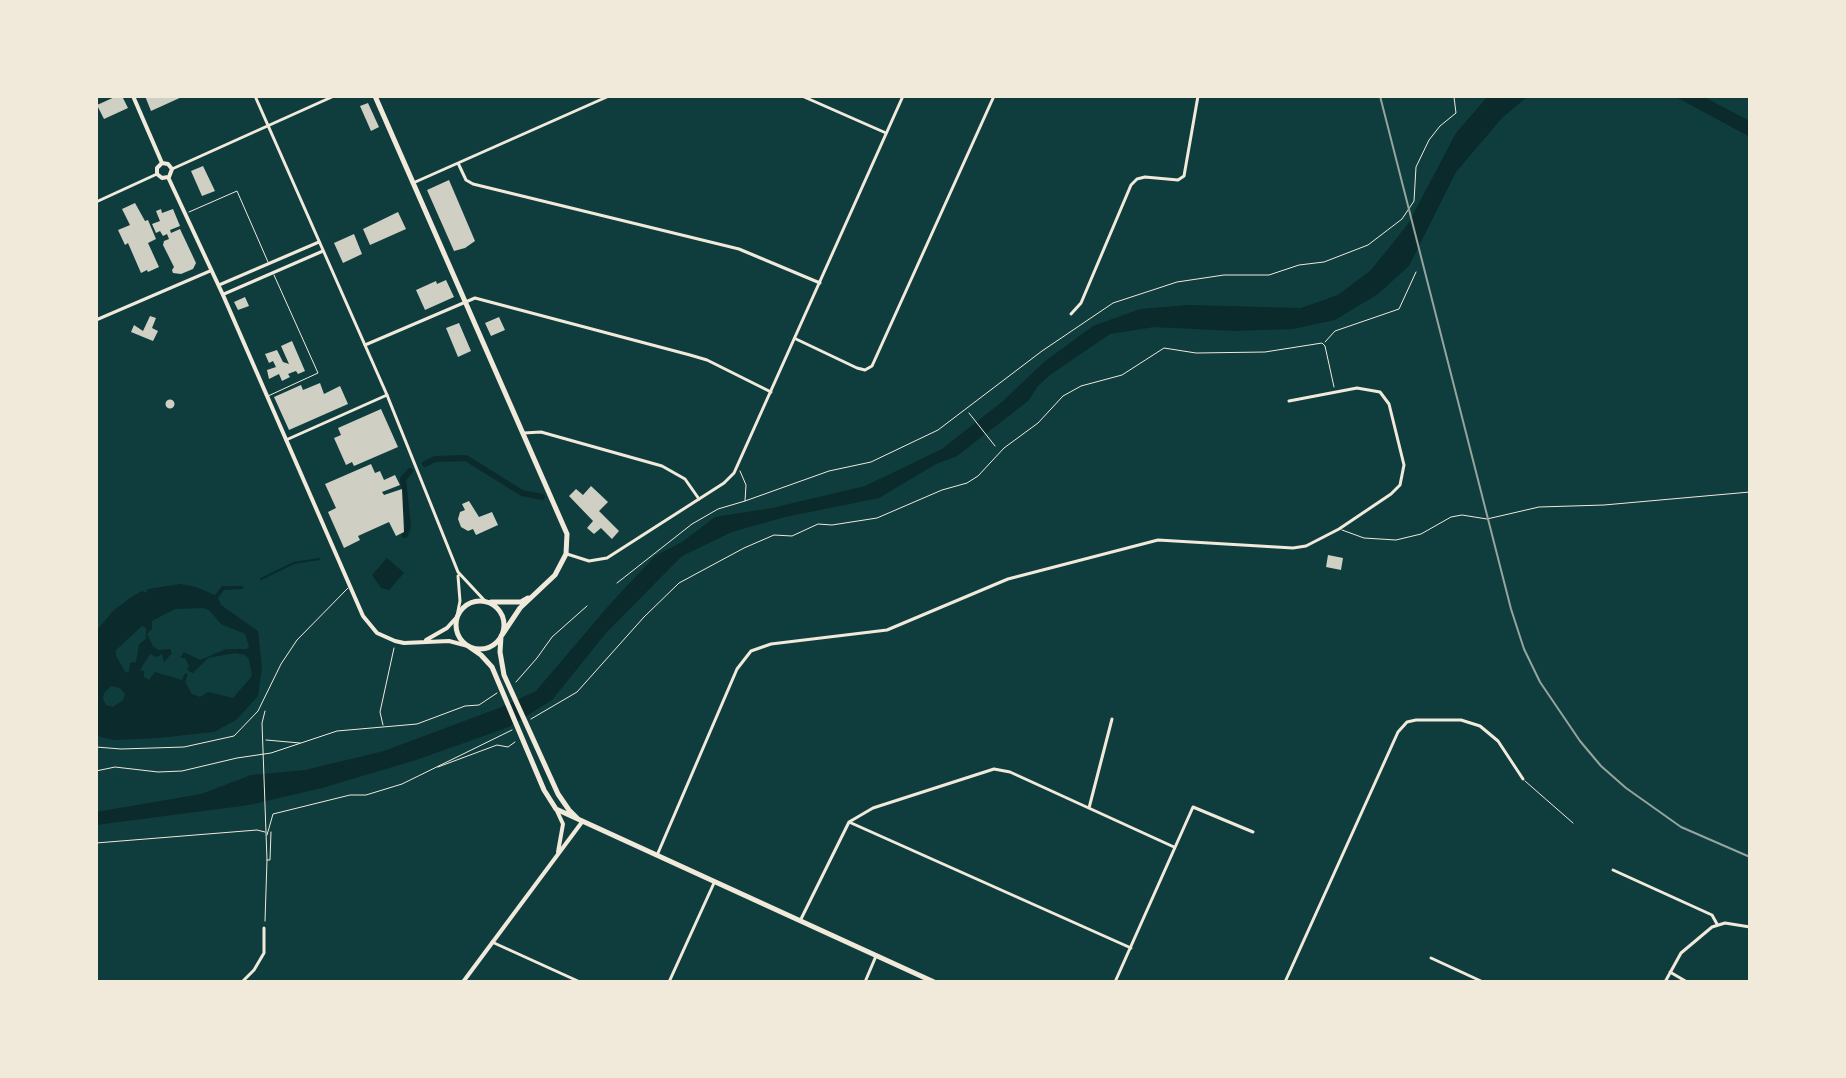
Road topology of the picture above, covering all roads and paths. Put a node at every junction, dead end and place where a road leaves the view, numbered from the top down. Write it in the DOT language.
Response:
graph roads {
  1 [pos="133,96"];
  2 [pos="255,96"];
  3 [pos="334,96"];
  4 [pos="375,96"];
  5 [pos="609,96"];
  6 [pos="802,96"];
  7 [pos="903,96"];
  8 [pos="994,96"];
  9 [pos="1198,96"];
  10 [pos="1454,97"];
  11 [pos="268,125"];
  12 [pos="887,133"];
  13 [pos="162,163"];
  14 [pos="458,163"];
  15 [pos="172,169"];
  16 [pos="157,174"];
  17 [pos="168,177"];
  18 [pos="413,183"];
  19 [pos="96,202"];
  20 [pos="186,213"];
  21 [pos="319,242"];
  22 [pos="323,251"];
  23 [pos="269,263"];
  24 [pos="212,270"];
  25 [pos="273,272"];
  26 [pos="1416,272"];
  27 [pos="820,283"];
  28 [pos="219,285"];
  29 [pos="223,295"];
  30 [pos="465,302"];
  31 [pos="1071,314"];
  32 [pos="96,320"];
  33 [pos="796,339"];
  34 [pos="1324,344"];
  35 [pos="365,345"];
  36 [pos="771,392"];
  37 [pos="1336,393"];
  38 [pos="387,395"];
  39 [pos="267,396"];
  40 [pos="1289,401"];
  41 [pos="969,413"];
  42 [pos="524,433"];
  43 [pos="286,440"];
  44 [pos="995,446"];
  45 [pos="738,466"];
  46 [pos="1750,492"];
  47 [pos="699,499"];
  48 [pos="745,501"];
  49 [pos="1339,529"];
  50 [pos="566,554"];
  51 [pos="458,572"];
  52 [pos="617,583"];
  53 [pos="348,588"];
  54 [pos="537,595"];
  55 [pos="486,602"];
  56 [pos="587,606"];
  57 [pos="457,617"];
  58 [pos="502,635"];
  59 [pos="395,641"];
  60 [pos="424,642"];
  61 [pos="468,646"];
  62 [pos="512,684"];
  63 [pos="505,689"];
  64 [pos="261,706"];
  65 [pos="530,719"];
  66 [pos="1112,719"];
  67 [pos="383,726"];
  68 [pos="510,732"];
  69 [pos="521,738"];
  70 [pos="263,740"];
  71 [pos="303,744"];
  72 [pos="96,747"];
  73 [pos="436,767"];
  74 [pos="96,771"];
  75 [pos="1523,779"];
  76 [pos="1089,808"];
  77 [pos="556,809"];
  78 [pos="582,822"];
  79 [pos="849,822"];
  80 [pos="1573,823"];
  81 [pos="271,829"];
  82 [pos="1253,832"];
  83 [pos="267,835"];
  84 [pos="96,843"];
  85 [pos="1174,847"];
  86 [pos="557,855"];
  87 [pos="657,857"];
  88 [pos="267,860"];
  89 [pos="1613,870"];
  90 [pos="714,883"];
  91 [pos="800,921"];
  92 [pos="1717,924"];
  93 [pos="1750,927"];
  94 [pos="264,928"];
  95 [pos="492,942"];
  96 [pos="1131,948"];
  97 [pos="876,956"];
  98 [pos="1431,958"];
  99 [pos="1670,972"];
  100 [pos="242,982"];
  101 [pos="463,982"];
  102 [pos="580,982"];
  103 [pos="669,982"];
  104 [pos="865,982"];
  105 [pos="934,982"];
  106 [pos="1115,982"];
  107 [pos="1285,982"];
  108 [pos="1483,982"];
  109 [pos="1665,982"];
  110 [pos="1687,982"];
  1 -- 13 [label="main road"];
  2 -- 11 [label="street"];
  3 -- 11 [label="street"];
  4 -- 18 [label="highway"];
  5 -- 14 [label="street"];
  6 -- 12 [label="street"];
  7 -- 12 [label="street"];
  8 -- 33 [label="street"];
  9 -- 31 [label="street"];
  10 -- 48 [label="path"];
  11 -- 15 [label="street"];
  11 -- 21 [label="street"];
  12 -- 27 [label="street"];
  13 -- 15 [label="main road"];
  13 -- 16 [label="main road"];
  14 -- 18 [label="street"];
  14 -- 27 [label="street"];
  15 -- 17 [label="main road"];
  16 -- 17 [label="main road"];
  16 -- 19 [label="street"];
  17 -- 20 [label="main road"];
  18 -- 30 [label="highway"];
  20 -- 23 [label="lane"];
  20 -- 24 [label="main road"];
  21 -- 22 [label="street"];
  21 -- 23 [label="street"];
  22 -- 25 [label="street"];
  22 -- 35 [label="street"];
  23 -- 25 [label="lane"];
  23 -- 28 [label="street"];
  24 -- 28 [label="main road"];
  24 -- 32 [label="street"];
  25 -- 29 [label="street"];
  25 -- 39 [label="lane"];
  26 -- 34 [label="path"];
  27 -- 33 [label="street"];
  28 -- 29 [label="main road"];
  29 -- 39 [label="main road"];
  30 -- 35 [label="street"];
  30 -- 36 [label="street"];
  30 -- 42 [label="highway"];
  33 -- 36 [label="street"];
  34 -- 37 [label="path"];
  34 -- 65 [label="path"];
  35 -- 38 [label="street"];
  36 -- 45 [label="street"];
  37 -- 40 [label="street"];
  37 -- 49 [label="street"];
  38 -- 43 [label="street"];
  38 -- 51 [label="street"];
  39 -- 43 [label="main road"];
  41 -- 44 [label="path"];
  42 -- 47 [label="street"];
  42 -- 50 [label="highway"];
  43 -- 53 [label="main road"];
  45 -- 47 [label="street"];
  45 -- 48 [label="path"];
  46 -- 49 [label="lane"];
  47 -- 50 [label="street"];
  48 -- 52 [label="path"];
  49 -- 87 [label="street"];
  50 -- 54 [label="highway"];
  51 -- 55 [label="street"];
  51 -- 57 [label="street"];
  53 -- 59 [label="main road"];
  53 -- 64 [label="lane"];
  54 -- 55 [label="highway"];
  54 -- 58 [label="highway"];
  55 -- 57 [label="highway"];
  55 -- 58 [label="highway"];
  56 -- 62 [label="path"];
  57 -- 60 [label="main road"];
  57 -- 61 [label="highway"];
  58 -- 61 [label="highway"];
  58 -- 78 [label="highway"];
  59 -- 60 [label="main road"];
  59 -- 67 [label="path"];
  60 -- 61 [label="main road"];
  61 -- 69 [label="highway"];
  63 -- 67 [label="path"];
  64 -- 70 [label="path"];
  64 -- 72 [label="lane"];
  66 -- 76 [label="street"];
  67 -- 71 [label="path"];
  68 -- 73 [label="path"];
  69 -- 73 [label="path"];
  69 -- 77 [label="highway"];
  70 -- 71 [label="path"];
  70 -- 83 [label="path"];
  71 -- 74 [label="path"];
  73 -- 81 [label="path"];
  75 -- 80 [label="lane"];
  75 -- 107 [label="street"];
  76 -- 79 [label="street"];
  76 -- 85 [label="street"];
  77 -- 78 [label="highway"];
  77 -- 86 [label="main road"];
  78 -- 86 [label="main road"];
  78 -- 87 [label="highway"];
  79 -- 91 [label="street"];
  79 -- 96 [label="street"];
  81 -- 83 [label="path"];
  81 -- 88 [label="path"];
  82 -- 85 [label="street"];
  83 -- 84 [label="path"];
  83 -- 88 [label="path"];
  85 -- 96 [label="street"];
  86 -- 95 [label="main road"];
  87 -- 90 [label="highway"];
  88 -- 94 [label="path"];
  89 -- 92 [label="street"];
  90 -- 91 [label="highway"];
  90 -- 103 [label="street"];
  91 -- 97 [label="highway"];
  92 -- 93 [label="street"];
  92 -- 99 [label="street"];
  94 -- 100 [label="street"];
  95 -- 101 [label="main road"];
  95 -- 102 [label="street"];
  96 -- 106 [label="street"];
  97 -- 104 [label="street"];
  97 -- 105 [label="highway"];
  98 -- 108 [label="street"];
  99 -- 109 [label="street"];
  99 -- 110 [label="street"];
}
